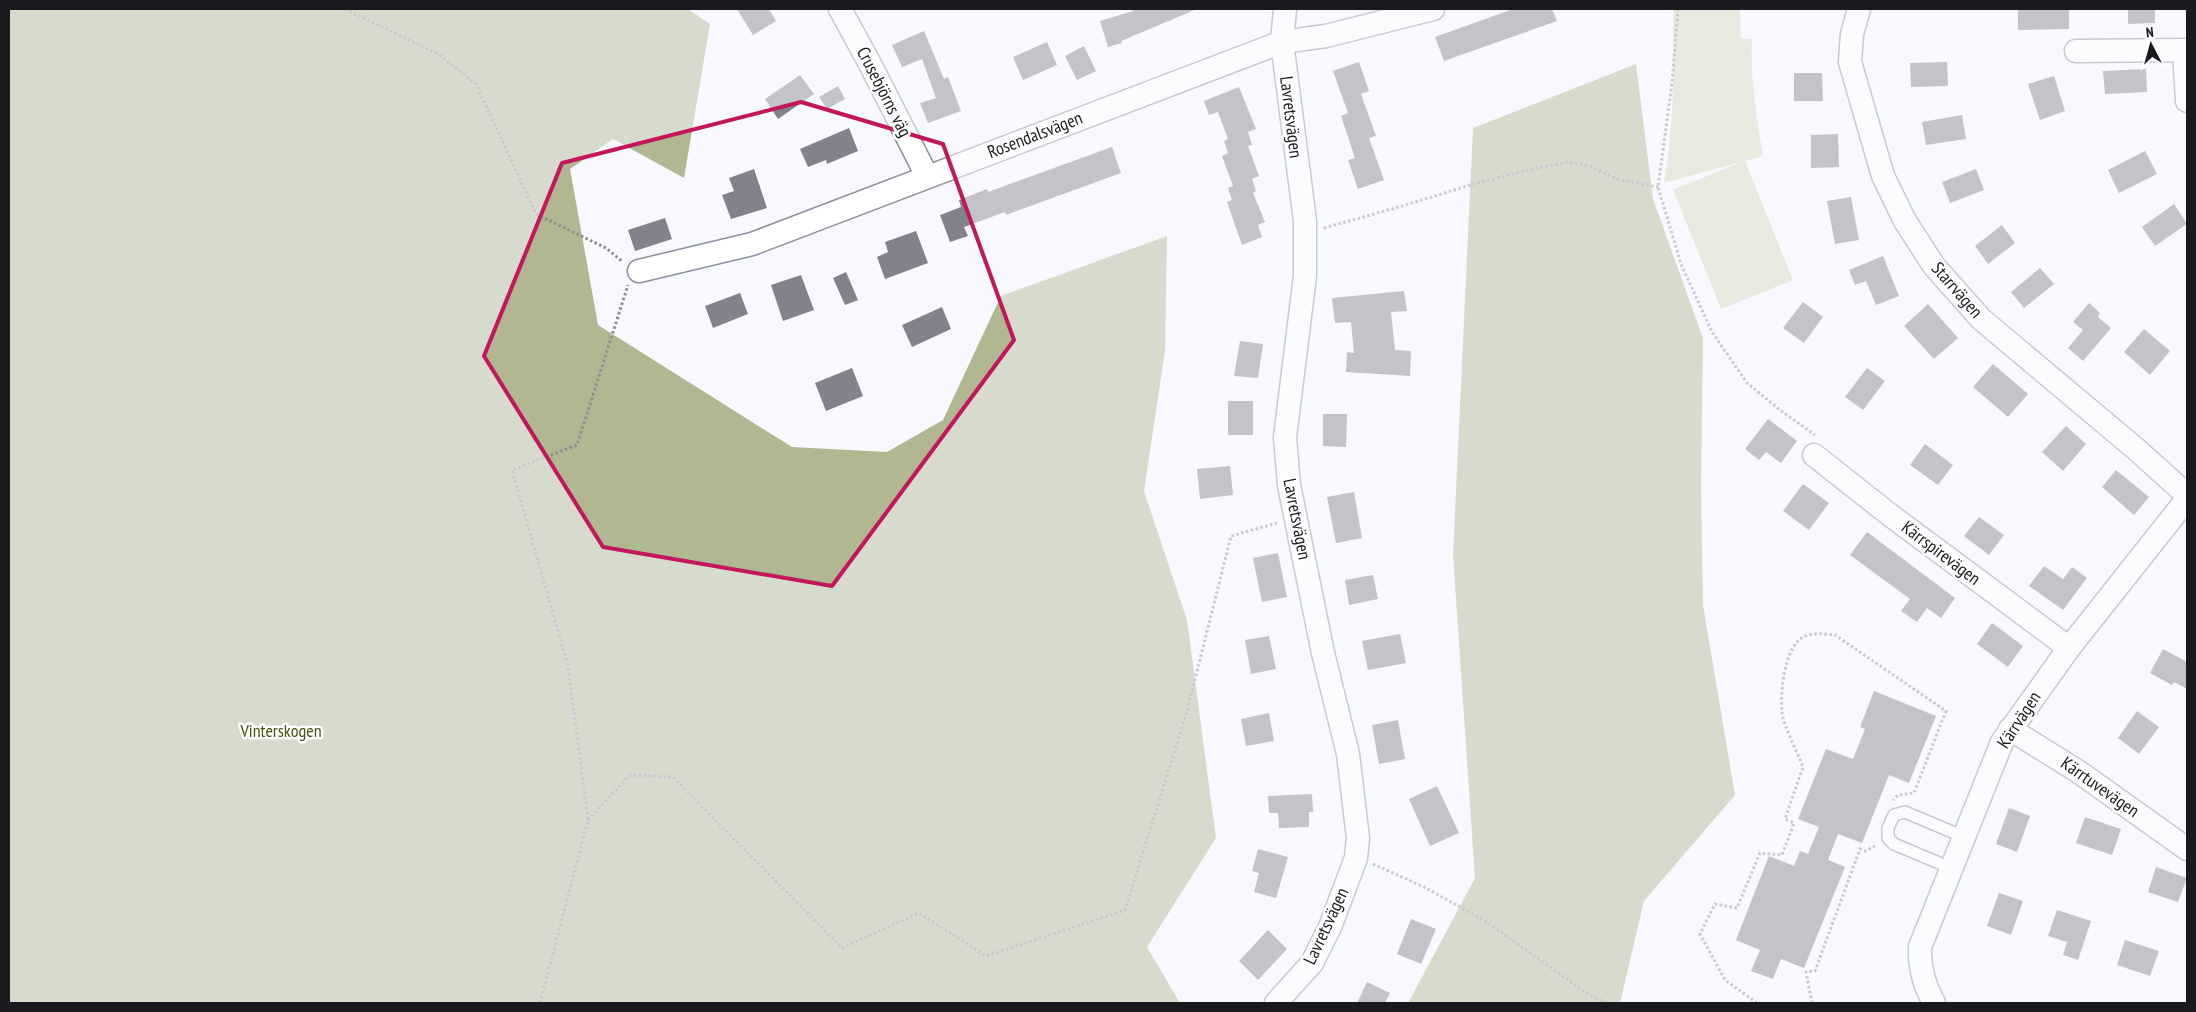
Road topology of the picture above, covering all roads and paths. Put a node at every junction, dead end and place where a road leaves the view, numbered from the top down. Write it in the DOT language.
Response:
graph roads {
  1 [pos="345,9"];
  2 [pos="840,9"];
  3 [pos="1285,9"];
  4 [pos="1433,9"];
  5 [pos="1678,9"];
  6 [pos="1859,9"];
  7 [pos="1282,42"];
  8 [pos="2076,51"];
  9 [pos="2187,101"];
  10 [pos="927,176"];
  11 [pos="1658,187"];
  12 [pos="1304,233"];
  13 [pos="636,271"];
  14 [pos="1814,456"];
  15 [pos="2187,495"];
  16 [pos="2187,499"];
  17 [pos="1296,517"];
  18 [pos="2069,648"];
  19 [pos="2010,729"];
  20 [pos="1891,806"];
  21 [pos="588,820"];
  22 [pos="1964,837"];
  23 [pos="1878,838"];
  24 [pos="1875,846"];
  25 [pos="2187,849"];
  26 [pos="1884,850"];
  27 [pos="1356,858"];
  28 [pos="1951,868"];
  29 [pos="540,1003"];
  30 [pos="1276,1003"];
  31 [pos="1606,1003"];
  32 [pos="1758,1003"];
  33 [pos="1812,1003"];
  34 [pos="1934,1003"];
  1 -- 13 [label="path"];
  2 -- 10 [label="street, Crusebjörns väg"];
  3 -- 7 [label="street, Lavretsvägen"];
  4 -- 7 [label="street, Rosendalsvägen"];
  5 -- 11 [label="path"];
  6 -- 15 [label="street, Starrvägen"];
  7 -- 10 [label="street, Rosendalsvägen"];
  7 -- 12 [label="street, Lavretsvägen"];
  8 -- 9 [label="street"];
  10 -- 13 [label="street, Rosendalsvägen"];
  11 -- 12 [label="path"];
  11 -- 14 [label="path"];
  12 -- 17 [label="street, Lavretsvägen"];
  13 -- 21 [label="path"];
  14 -- 18 [label="street, Kärrspirevägen"];
  16 -- 18 [label="street, Kärrvägen"];
  17 -- 21 [label="path"];
  17 -- 27 [label="street, Lavretsvägen"];
  18 -- 19 [label="street, Kärrvägen"];
  19 -- 22 [label="street, Kärrvägen"];
  19 -- 25 [label="street, Kärrtuvevägen"];
  20 -- 32 [label="path"];
  21 -- 29 [label="path"];
  22 -- 28 [label="street, Kärrvägen"];
  22 -- 28 [label="lane"];
  23 -- 24 [label="path"];
  24 -- 26 [label="path"];
  24 -- 33 [label="path"];
  27 -- 30 [label="street, Lavretsvägen"];
  27 -- 31 [label="path"];
  28 -- 34 [label="street, Kärrvägen"];
}
